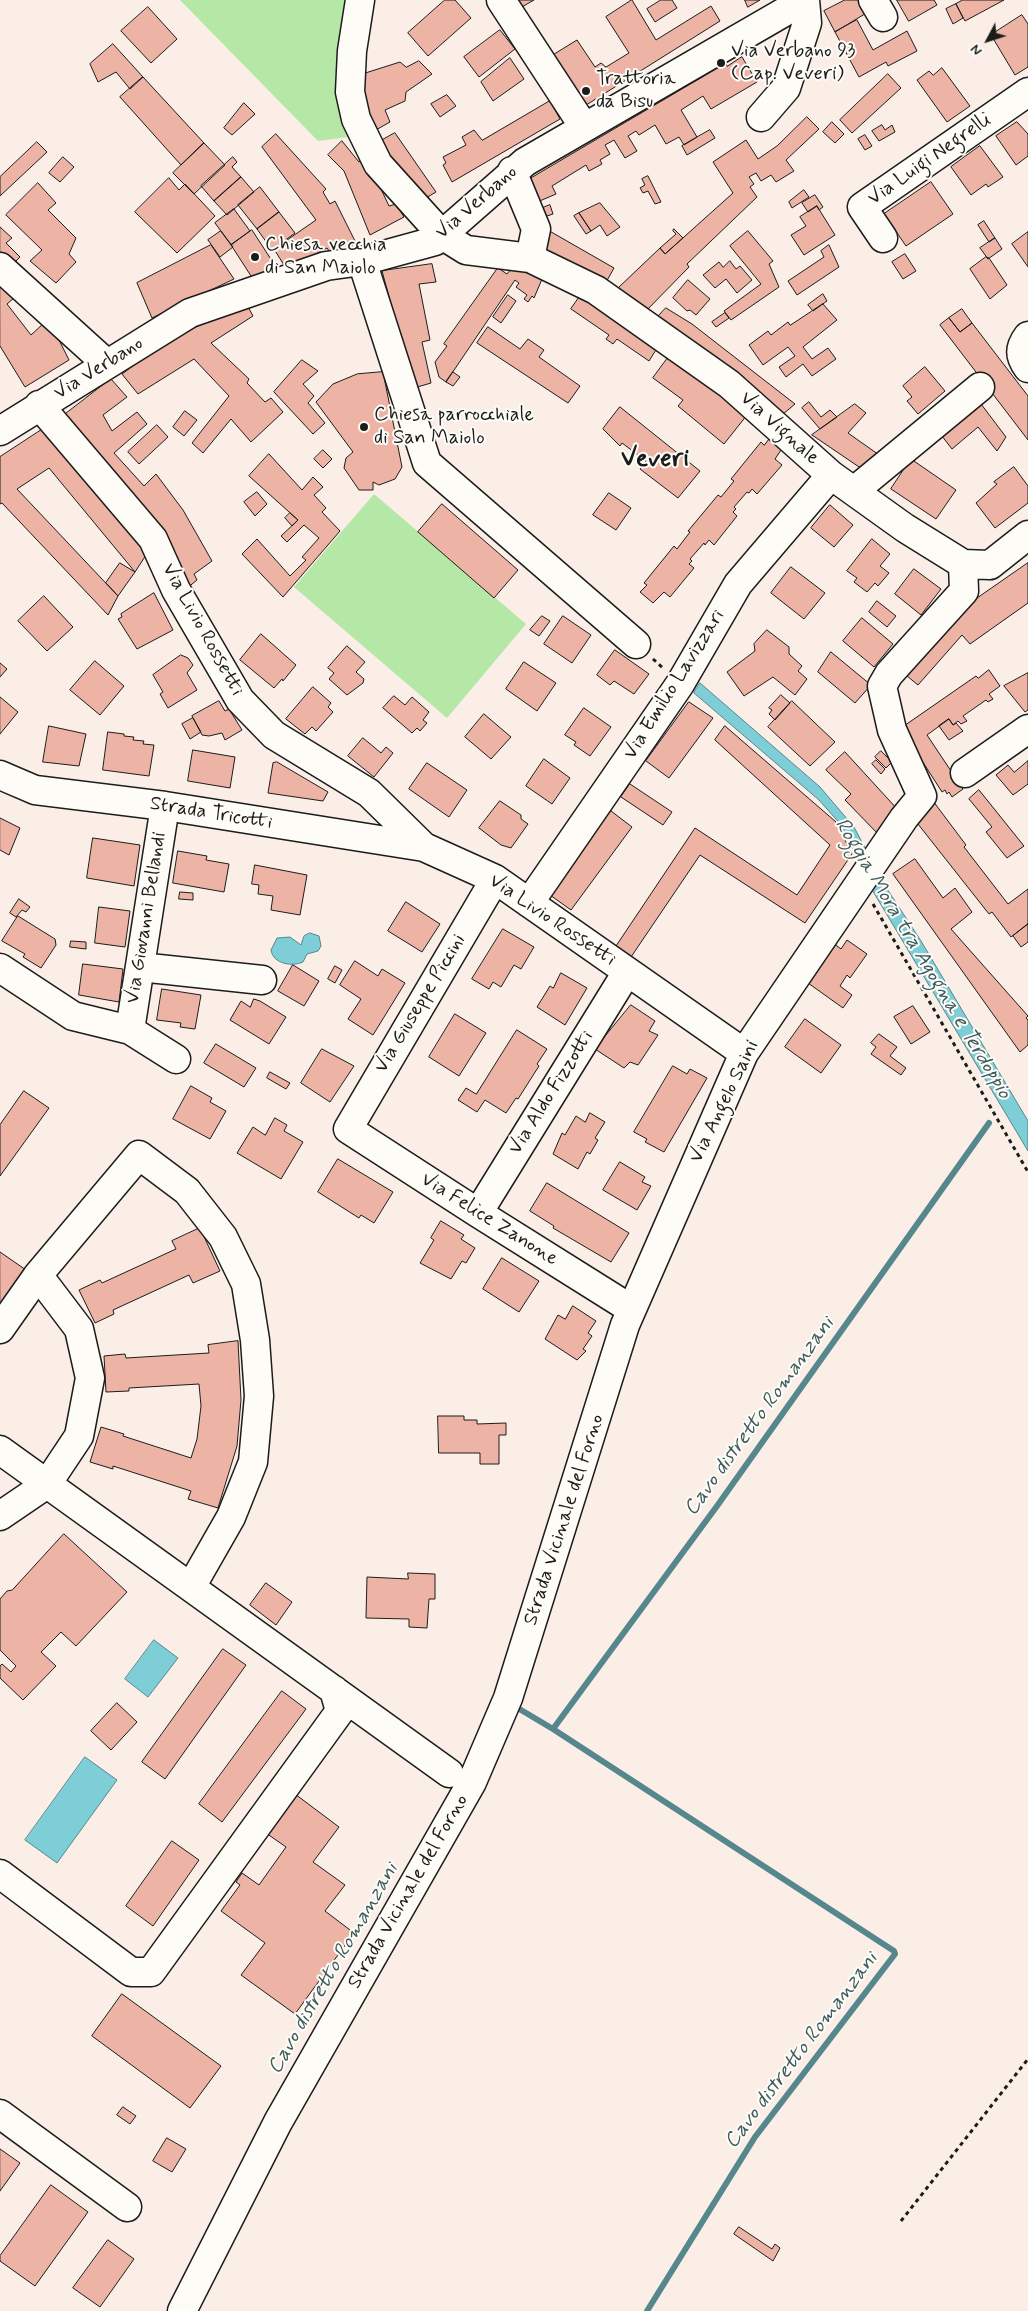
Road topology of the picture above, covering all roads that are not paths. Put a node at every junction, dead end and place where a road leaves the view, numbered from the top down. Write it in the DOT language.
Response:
graph roads {
  1 [pos="360,0"];
  2 [pos="501,0"];
  3 [pos="805,0"];
  4 [pos="1028,92"];
  5 [pos="761,117"];
  6 [pos="584,127"];
  7 [pos="512,171"];
  8 [pos="442,235"];
  9 [pos="883,238"];
  10 [pos="530,258"];
  11 [pos="362,261"];
  12 [pos="0,267"];
  13 [pos="1028,336"];
  14 [pos="107,364"];
  15 [pos="1028,368"];
  16 [pos="980,387"];
  17 [pos="40,405"];
  18 [pos="0,430"];
  19 [pos="831,475"];
  20 [pos="854,491"];
  21 [pos="1028,536"];
  22 [pos="963,564"];
  23 [pos="636,644"];
  24 [pos="1028,729"];
  25 [pos="965,773"];
  26 [pos="0,775"];
  27 [pos="165,806"];
  28 [pos="424,847"];
  29 [pos="495,879"];
  30 [pos="529,903"];
  31 [pos="140,967"];
  32 [pos="0,968"];
  33 [pos="627,972"];
  34 [pos="262,980"];
  35 [pos="130,1030"];
  36 [pos="744,1053"];
  37 [pos="176,1059"];
  38 [pos="348,1129"];
  39 [pos="478,1213"];
  40 [pos="38,1275"];
  41 [pos="631,1309"];
  42 [pos="0,1329"];
  43 [pos="0,1450"];
  44 [pos="47,1484"];
  45 [pos="0,1516"];
  46 [pos="191,1587"];
  47 [pos="334,1690"];
  48 [pos="449,1773"];
  49 [pos="0,1874"];
  50 [pos="0,2114"];
  51 [pos="127,2207"];
  52 [pos="182,2311"];
  1 -- 8 [label="street, Via Vignale"];
  2 -- 6 [label="street"];
  3 -- 5 [label="street"];
  3 -- 6 [label="street, Via Verbano"];
  4 -- 9 [label="street, Via Luigi Negrelli"];
  6 -- 7 [label="street, Via Verbano"];
  7 -- 8 [label="street, Via Verbano"];
  7 -- 10 [label="street"];
  8 -- 10 [label="street, Via Vignale"];
  8 -- 11 [label="street, Via Verbano"];
  10 -- 19 [label="street, Via Vignale"];
  11 -- 14 [label="street, Via Verbano"];
  11 -- 23 [label="street"];
  12 -- 14 [label="street"];
  13 -- 15 [label="street"];
  14 -- 17 [label="street, Via Verbano"];
  16 -- 20 [label="street"];
  17 -- 18 [label="street, Via Verbano"];
  17 -- 28 [label="street, Via Livio Rossetti"];
  19 -- 20 [label="street, Via Vignale"];
  19 -- 30 [label="street, Via Emilio Lavizzari"];
  20 -- 22 [label="street, Via Vignale"];
  21 -- 22 [label="street"];
  22 -- 36 [label="street, Via Angelo Saini"];
  24 -- 25 [label="street"];
  26 -- 27 [label="street, Strada Tricotti"];
  27 -- 28 [label="street, Strada Tricotti"];
  27 -- 31 [label="street, Via Giovanni Bellandi"];
  28 -- 29 [label="street, Via Livio Rossetti"];
  29 -- 30 [label="street, Via Livio Rossetti"];
  29 -- 38 [label="street, Via Giuseppe Piccini"];
  30 -- 33 [label="street, Via Livio Rossetti"];
  31 -- 34 [label="street"];
  31 -- 35 [label="street, Via Giovanni Bellandi"];
  32 -- 35 [label="street"];
  33 -- 36 [label="street, Via Livio Rossetti"];
  33 -- 39 [label="street, Via Aldo Fizzotti"];
  35 -- 37 [label="street"];
  36 -- 41 [label="street, Via Angelo Saini"];
  38 -- 39 [label="street, Via Felice Zanone"];
  39 -- 41 [label="street, Via Felice Zanone"];
  40 -- 42 [label="street"];
  40 -- 44 [label="street"];
  40 -- 46 [label="street"];
  41 -- 52 [label="street, Strada Vicinale del Forno"];
  43 -- 44 [label="street"];
  44 -- 45 [label="street"];
  44 -- 46 [label="street"];
  46 -- 47 [label="street"];
  47 -- 48 [label="street"];
  47 -- 49 [label="street"];
  50 -- 51 [label="street"];
}
